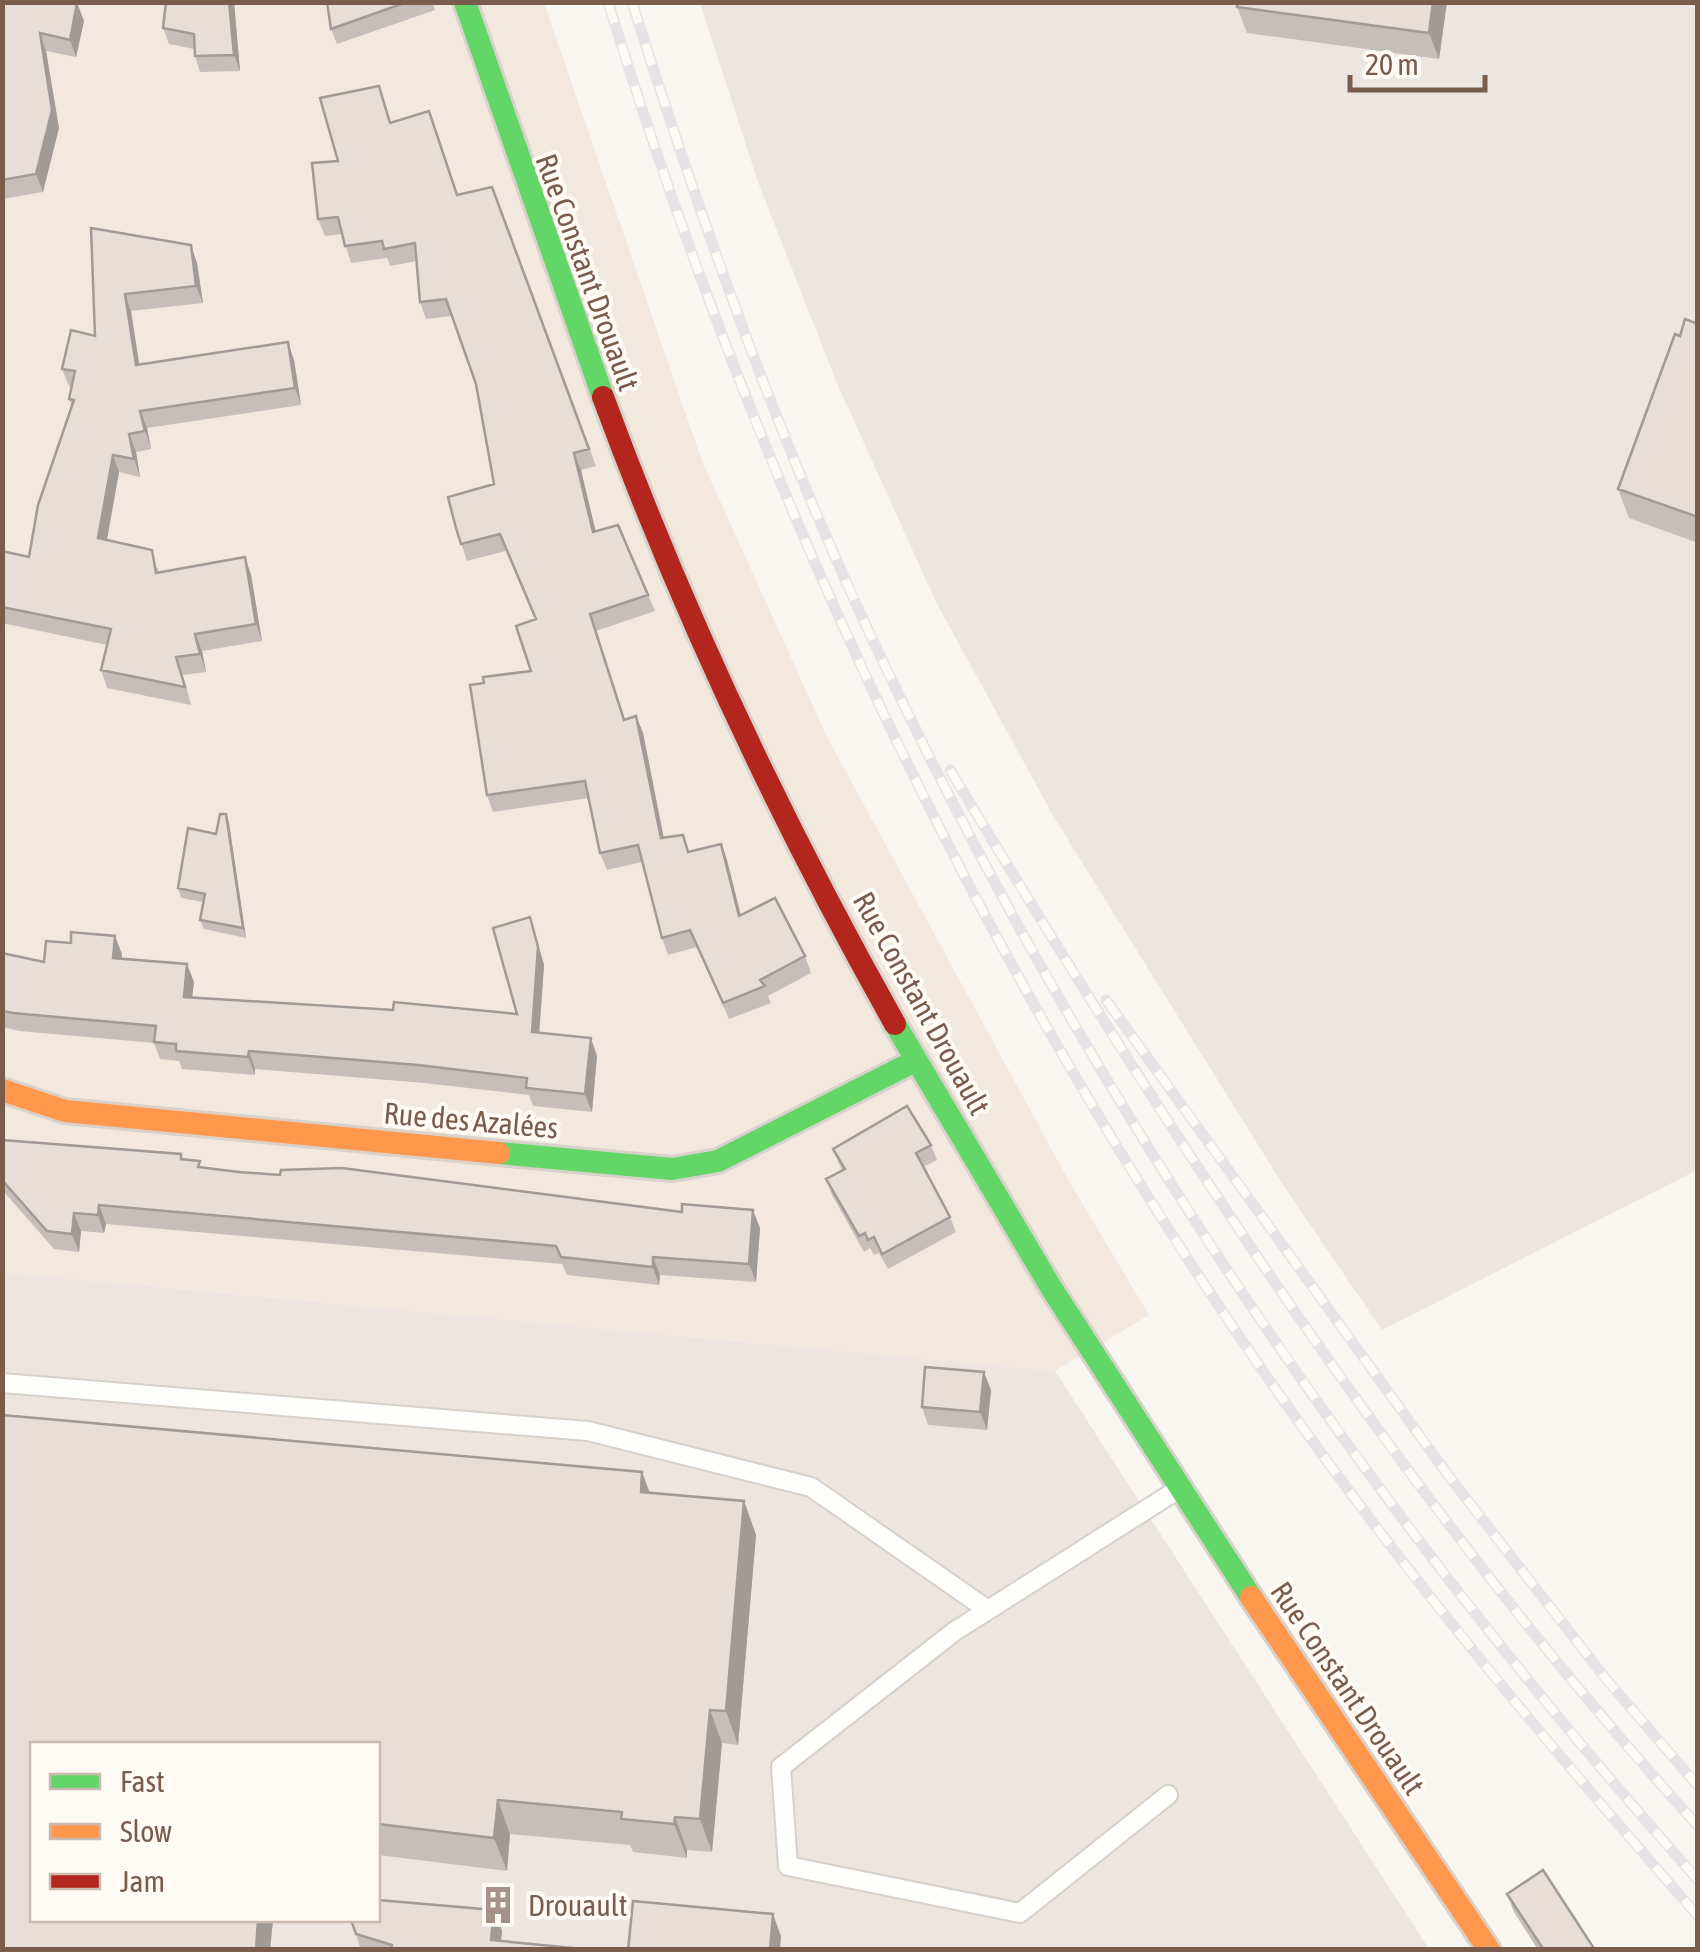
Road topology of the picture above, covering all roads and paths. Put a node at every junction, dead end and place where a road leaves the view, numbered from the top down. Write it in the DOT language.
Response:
graph roads {
  1 [pos="465,2"];
  2 [pos="914,1061"];
  3 [pos="2,1090"];
  4 [pos="2,1383"];
  5 [pos="1177,1490"];
  6 [pos="988,1610"];
  7 [pos="1168,1796"];
  8 [pos="1489,1950"];
  1 -- 2 [label="street, Rue Constant Drouault"];
  2 -- 3 [label="street, Rue des Azalées"];
  2 -- 5 [label="street, Rue Constant Drouault"];
  4 -- 6 [label="lane"];
  5 -- 6 [label="lane"];
  5 -- 8 [label="street, Rue Constant Drouault"];
  6 -- 7 [label="lane"];
}
